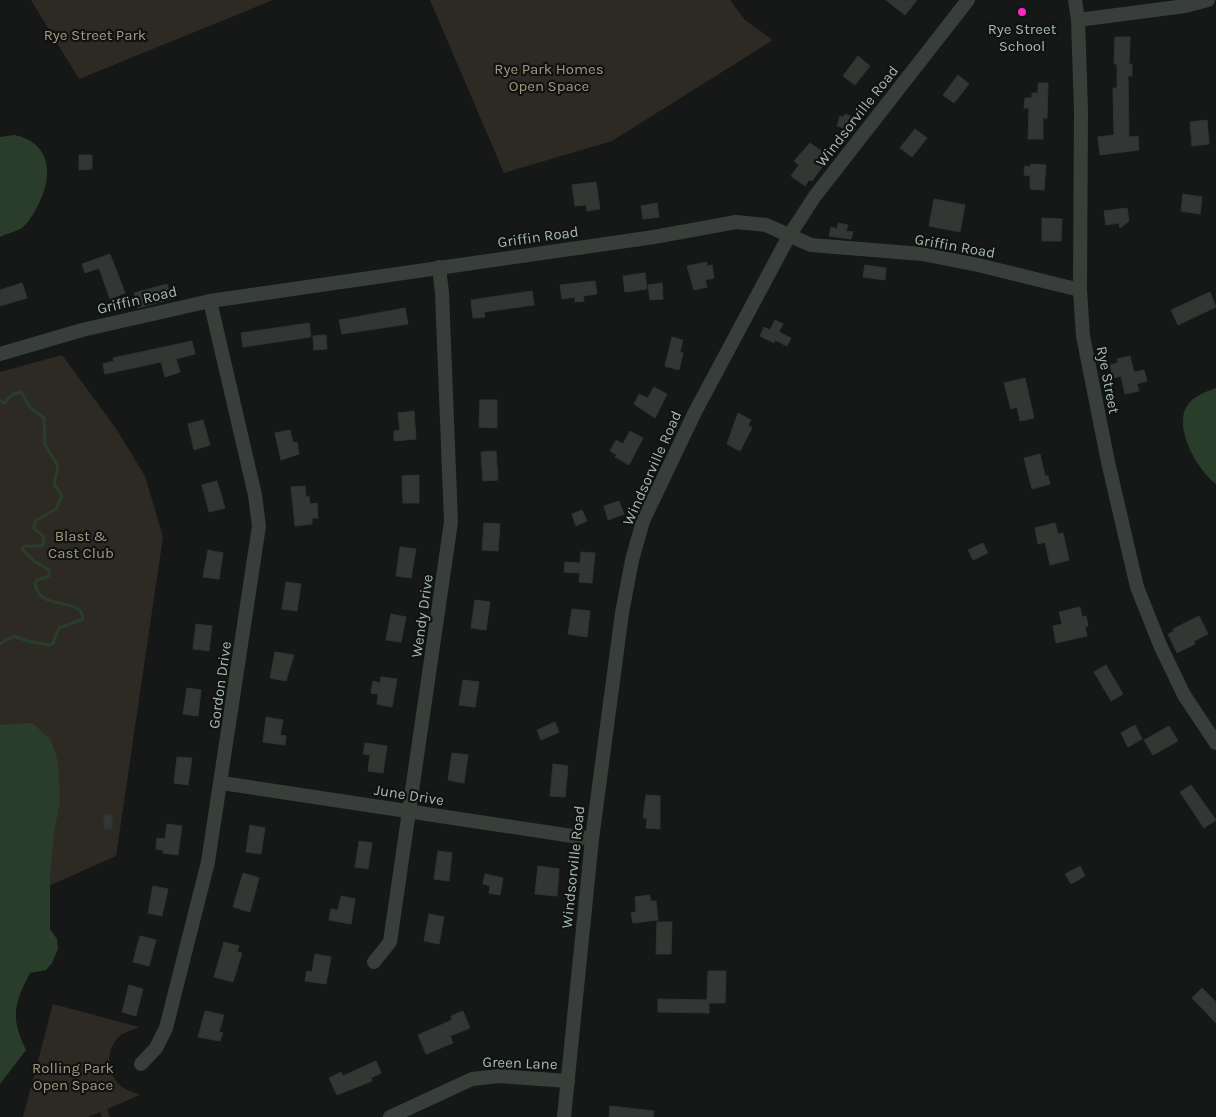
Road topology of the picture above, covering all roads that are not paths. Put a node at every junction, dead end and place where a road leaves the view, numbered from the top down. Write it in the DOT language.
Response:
graph roads {
  1 [pos="968,0"];
  2 [pos="1076,0"];
  3 [pos="1208,0"];
  4 [pos="1078,20"];
  5 [pos="789,236"];
  6 [pos="439,268"];
  7 [pos="1080,290"];
  8 [pos="210,301"];
  9 [pos="0,354"];
  10 [pos="1216,742"];
  11 [pos="222,783"];
  12 [pos="410,812"];
  13 [pos="592,839"];
  14 [pos="374,962"];
  15 [pos="141,1064"];
  16 [pos="568,1081"];
  17 [pos="390,1117"];
  18 [pos="564,1117"];
  1 -- 5 [label="street, Windsorville Road"];
  2 -- 4 [label="street, Rye Street"];
  3 -- 4 [label="street"];
  4 -- 7 [label="street, Rye Street"];
  5 -- 6 [label="street, Griffin Road"];
  5 -- 7 [label="street, Griffin Road"];
  5 -- 13 [label="street, Windsorville Road"];
  6 -- 8 [label="street, Griffin Road"];
  6 -- 12 [label="street, Wendy Drive"];
  7 -- 10 [label="street, Rye Street"];
  8 -- 9 [label="street, Griffin Road"];
  8 -- 11 [label="street, Gordon Drive"];
  11 -- 12 [label="street, June Drive"];
  11 -- 15 [label="street, Gordon Drive"];
  12 -- 13 [label="street, June Drive"];
  12 -- 14 [label="street, Wendy Drive"];
  13 -- 16 [label="street, Windsorville Road"];
  16 -- 17 [label="street, Green Lane"];
  16 -- 18 [label="street, Windsorville Road"];
}
